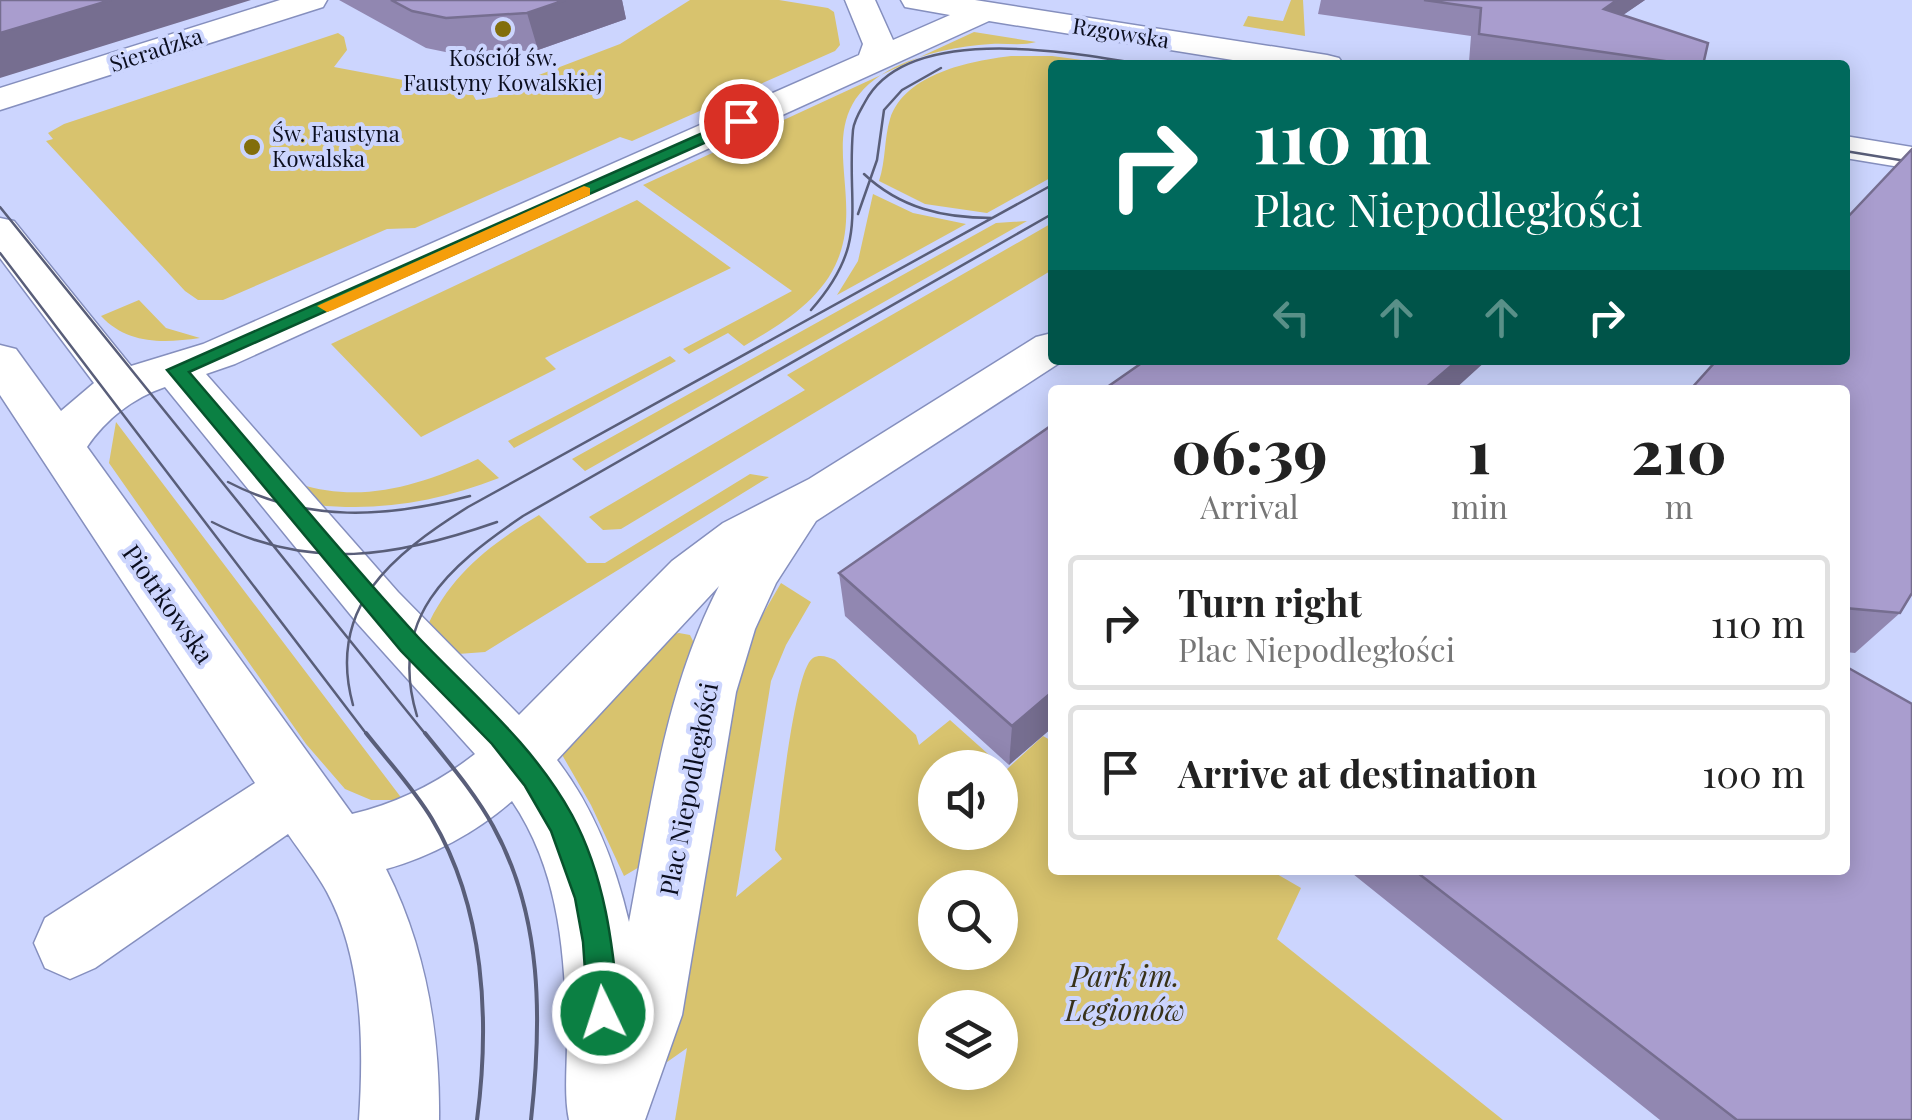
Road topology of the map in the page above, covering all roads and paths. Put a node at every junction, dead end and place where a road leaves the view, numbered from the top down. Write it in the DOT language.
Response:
graph roads {
  1 [pos="312,0"];
  2 [pos="860,0"];
  3 [pos="916,0"];
  4 [pos="986,11"];
  5 [pos="1295,60"];
  6 [pos="874,62"];
  7 [pos="0,99"];
  8 [pos="1850,148"];
  9 [pos="1912,158"];
  10 [pos="0,230"];
  11 [pos="1048,350"];
  12 [pos="0,360"];
  13 [pos="176,370"];
  14 [pos="122,384"];
  15 [pos="60,449"];
  16 [pos="826,492"];
  17 [pos="519,756"];
  18 [pos="298,791"];
  19 [pos="338,848"];
  20 [pos="70,943"];
  21 [pos="607,1118"];
  22 [pos="400,1120"];
  1 -- 7 [label="street, Sieradzka"];
  2 -- 6 [label="street"];
  3 -- 4 [label="street, Rzgowska"];
  4 -- 5 [label="street, Rzgowska"];
  4 -- 6 [label="street"];
  6 -- 13 [label="street"];
  8 -- 9 [label="street"];
  10 -- 14 [label="street"];
  11 -- 16 [label="street, Plac Niepodległości"];
  12 -- 15 [label="street, Piotrkowska"];
  13 -- 14 [label="street"];
  13 -- 17 [label="street"];
  14 -- 15 [label="street"];
  15 -- 18 [label="street, Piotrkowska"];
  16 -- 17 [label="street, Plac Niepodległości"];
  16 -- 21 [label="street, Plac Niepodległości"];
  17 -- 19 [label="street, Plac Niepodległości"];
  17 -- 21 [label="street"];
  18 -- 19 [label="street, Piotrkowska"];
  18 -- 20 [label="street"];
  19 -- 22 [label="street, Piotrkowska"];
}
